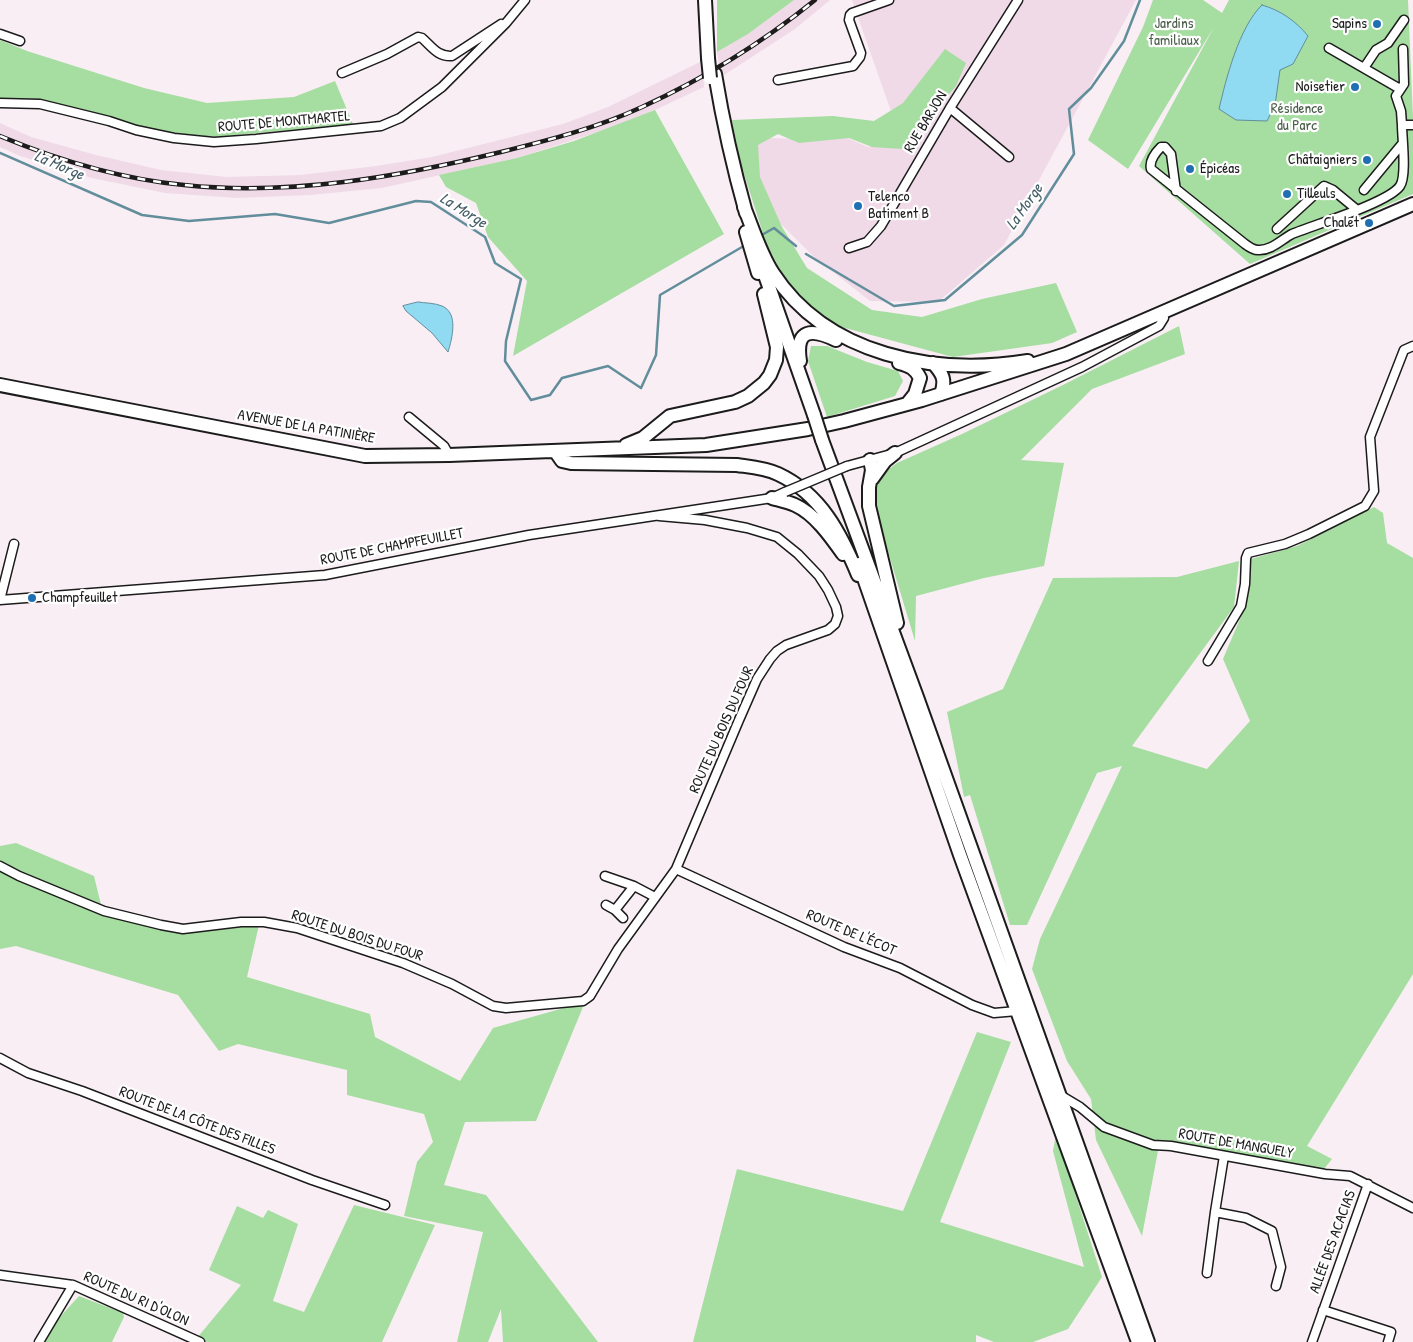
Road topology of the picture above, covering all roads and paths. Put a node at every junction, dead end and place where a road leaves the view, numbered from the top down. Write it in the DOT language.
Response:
graph roads {
  1 [pos="525,0"];
  2 [pos="705,0"];
  3 [pos="711,0"];
  4 [pos="889,0"];
  5 [pos="1018,0"];
  6 [pos="1404,20"];
  7 [pos="506,23"];
  8 [pos="0,34"];
  9 [pos="20,41"];
  10 [pos="1329,48"];
  11 [pos="1403,49"];
  12 [pos="711,57"];
  13 [pos="1364,68"];
  14 [pos="342,73"];
  15 [pos="713,76"];
  16 [pos="778,80"];
  17 [pos="1400,89"];
  18 [pos="0,103"];
  19 [pos="950,108"];
  20 [pos="1402,125"];
  21 [pos="1413,125"];
  22 [pos="1402,144"];
  23 [pos="1009,157"];
  24 [pos="1364,190"];
  25 [pos="1176,191"];
  26 [pos="1413,204"];
  27 [pos="744,207"];
  28 [pos="1356,209"];
  29 [pos="1277,230"];
  30 [pos="849,248"];
  31 [pos="761,282"];
  32 [pos="1163,314"];
  33 [pos="1413,346"];
  34 [pos="1066,354"];
  35 [pos="933,363"];
  36 [pos="0,385"];
  37 [pos="941,394"];
  38 [pos="907,404"];
  39 [pos="409,417"];
  40 [pos="663,420"];
  41 [pos="810,420"];
  42 [pos="820,440"];
  43 [pos="670,446"];
  44 [pos="616,449"];
  45 [pos="555,451"];
  46 [pos="895,453"];
  47 [pos="449,455"];
  48 [pos="870,460"];
  49 [pos="870,482"];
  50 [pos="772,498"];
  51 [pos="659,516"];
  52 [pos="14,544"];
  53 [pos="861,581"];
  54 [pos="0,600"];
  55 [pos="873,606"];
  56 [pos="1208,661"];
  57 [pos="917,698"];
  58 [pos="0,866"];
  59 [pos="676,869"];
  60 [pos="605,876"];
  61 [pos="634,886"];
  62 [pos="655,897"];
  63 [pos="606,905"];
  64 [pos="615,910"];
  65 [pos="624,918"];
  66 [pos="1017,1011"];
  67 [pos="0,1058"];
  68 [pos="1060,1094"];
  69 [pos="1224,1156"];
  70 [pos="1368,1184"];
  71 [pos="385,1205"];
  72 [pos="1413,1208"];
  73 [pos="1215,1212"];
  74 [pos="1207,1273"];
  75 [pos="0,1275"];
  76 [pos="73,1286"];
  77 [pos="1276,1286"];
  78 [pos="1323,1310"];
  79 [pos="39,1342"];
  80 [pos="200,1342"];
  81 [pos="1138,1342"];
  82 [pos="1148,1342"];
  83 [pos="1312,1342"];
  84 [pos="1388,1342"];
  1 -- 7 [label="street, ROUTE DE MONTMARTEL"];
  2 -- 12 [label="main road"];
  3 -- 12 [label="main road"];
  4 -- 16 [label="street"];
  5 -- 19 [label="street, RUE BARJON"];
  6 -- 13 [label="street"];
  7 -- 14 [label="street"];
  7 -- 18 [label="street, ROUTE DE MONTMARTEL"];
  8 -- 9 [label="street"];
  10 -- 13 [label="street"];
  11 -- 17 [label="street"];
  12 -- 15 [label="main road, bridge"];
  13 -- 17 [label="street"];
  15 -- 27 [label="main road"];
  15 -- 31 [label="main road"];
  17 -- 20 [label="street"];
  19 -- 23 [label="street"];
  19 -- 30 [label="street, RUE BARJON"];
  20 -- 21 [label="street"];
  20 -- 22 [label="street"];
  22 -- 24 [label="street"];
  22 -- 28 [label="street"];
  25 -- 25 [label="street"];
  25 -- 28 [label="street"];
  26 -- 32 [label="main road"];
  27 -- 35 [label="main road"];
  27 -- 41 [label="main road"];
  28 -- 29 [label="street"];
  31 -- 40 [label="main road"];
  31 -- 41 [label="main road"];
  32 -- 34 [label="main road"];
  32 -- 46 [label="street, ROUTE DE CHAMPFEUILLET"];
  33 -- 56 [label="street"];
  34 -- 35 [label="main road"];
  34 -- 37 [label="main road, AVENUE DE LA PATINIÈRE"];
  35 -- 37 [label="main road"];
  36 -- 47 [label="main road, AVENUE DE LA PATINIÈRE"];
  37 -- 38 [label="main road, AVENUE DE LA PATINIÈRE"];
  38 -- 41 [label="main road, AVENUE DE LA PATINIÈRE"];
  38 -- 41 [label="main road"];
  39 -- 47 [label="street"];
  40 -- 43 [label="main road"];
  40 -- 44 [label="main road"];
  41 -- 42 [label="main road"];
  41 -- 43 [label="main road, AVENUE DE LA PATINIÈRE"];
  42 -- 55 [label="main road"];
  42 -- 57 [label="main road"];
  43 -- 44 [label="main road, AVENUE DE LA PATINIÈRE"];
  44 -- 45 [label="main road, AVENUE DE LA PATINIÈRE"];
  45 -- 47 [label="main road, AVENUE DE LA PATINIÈRE"];
  45 -- 53 [label="main road"];
  46 -- 48 [label="street, ROUTE DE CHAMPFEUILLET"];
  46 -- 49 [label="main road"];
  48 -- 49 [label="main road"];
  48 -- 50 [label="street, ROUTE DE CHAMPFEUILLET, bridge"];
  49 -- 57 [label="main road"];
  50 -- 51 [label="street, ROUTE DE CHAMPFEUILLET"];
  50 -- 53 [label="main road"];
  51 -- 54 [label="street, ROUTE DE CHAMPFEUILLET"];
  51 -- 59 [label="street, ROUTE DU BOIS DU FOUR"];
  52 -- 54 [label="street"];
  53 -- 55 [label="main road"];
  55 -- 66 [label="main road"];
  57 -- 68 [label="main road"];
  58 -- 62 [label="street, ROUTE DU BOIS DU FOUR"];
  59 -- 62 [label="street, ROUTE DU BOIS DU FOUR"];
  59 -- 66 [label="street, ROUTE DE L'ÉCOT"];
  60 -- 61 [label="street"];
  61 -- 62 [label="street"];
  61 -- 64 [label="street"];
  63 -- 64 [label="street"];
  64 -- 65 [label="street"];
  66 -- 81 [label="main road"];
  67 -- 71 [label="street, ROUTE DE LA CÔTE DES FILLES"];
  68 -- 69 [label="street, ROUTE DE MANGUELY"];
  68 -- 82 [label="main road"];
  69 -- 70 [label="street, ROUTE DE MANGUELY"];
  69 -- 73 [label="street"];
  70 -- 72 [label="street, ROUTE DE MANGUELY"];
  70 -- 78 [label="street, ALLÉE DES ACACIAS"];
  73 -- 74 [label="street"];
  73 -- 77 [label="street"];
  75 -- 76 [label="street, ROUTE DU RI D'OLON"];
  76 -- 79 [label="street"];
  76 -- 80 [label="street, ROUTE DU RI D'OLON"];
  78 -- 83 [label="street, ALLÉE DES ACACIAS"];
  78 -- 84 [label="street, ALLÉE DES ACACIAS"];
}
